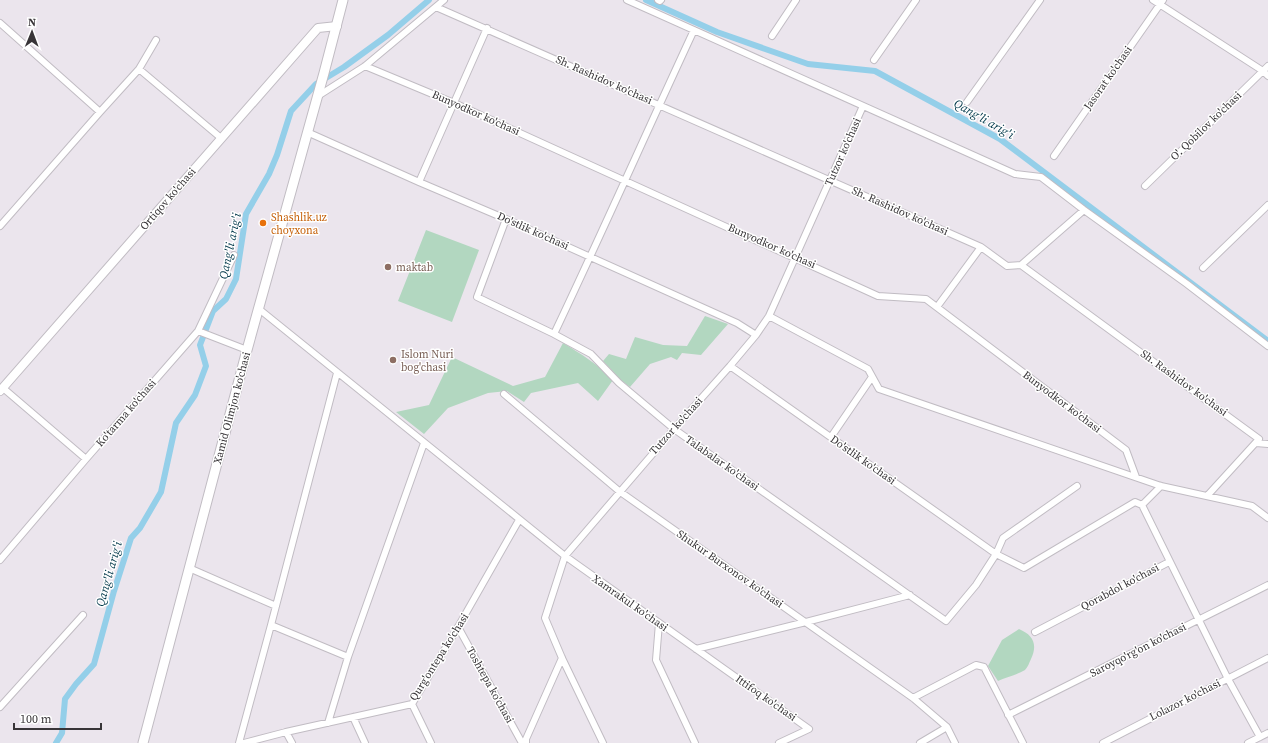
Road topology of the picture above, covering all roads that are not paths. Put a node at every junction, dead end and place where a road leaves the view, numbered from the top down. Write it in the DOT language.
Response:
graph roads {
  1 [pos="344,0"];
  2 [pos="444,0"];
  3 [pos="627,0"];
  4 [pos="796,0"];
  5 [pos="916,0"];
  6 [pos="1040,0"];
  7 [pos="1153,0"];
  8 [pos="1161,2"];
  9 [pos="436,7"];
  10 [pos="0,22"];
  11 [pos="337,26"];
  12 [pos="487,28"];
  13 [pos="694,30"];
  14 [pos="772,36"];
  15 [pos="156,40"];
  16 [pos="874,60"];
  17 [pos="365,66"];
  18 [pos="139,69"];
  19 [pos="1266,71"];
  20 [pos="318,96"];
  21 [pos="967,102"];
  22 [pos="454,103"];
  23 [pos="659,104"];
  24 [pos="863,106"];
  25 [pos="100,112"];
  26 [pos="308,132"];
  27 [pos="221,138"];
  28 [pos="1054,156"];
  29 [pos="624,180"];
  30 [pos="830,180"];
  31 [pos="419,182"];
  32 [pos="1145,186"];
  33 [pos="1268,205"];
  34 [pos="1084,210"];
  35 [pos="506,219"];
  36 [pos="0,226"];
  37 [pos="981,247"];
  38 [pos="234,255"];
  39 [pos="796,257"];
  40 [pos="590,258"];
  41 [pos="1021,265"];
  42 [pos="1203,268"];
  43 [pos="937,307"];
  44 [pos="259,309"];
  45 [pos="770,316"];
  46 [pos="203,333"];
  47 [pos="554,334"];
  48 [pos="756,335"];
  49 [pos="1268,346"];
  50 [pos="247,350"];
  51 [pos="730,366"];
  52 [pos="337,373"];
  53 [pos="872,377"];
  54 [pos="2,386"];
  55 [pos="504,394"];
  56 [pos="674,429"];
  57 [pos="831,438"];
  58 [pos="424,443"];
  59 [pos="1256,443"];
  60 [pos="1268,444"];
  61 [pos="86,459"];
  62 [pos="1136,477"];
  63 [pos="1077,486"];
  64 [pos="1161,486"];
  65 [pos="619,492"];
  66 [pos="1208,496"];
  67 [pos="1142,505"];
  68 [pos="1268,518"];
  69 [pos="520,520"];
  70 [pos="996,554"];
  71 [pos="564,556"];
  72 [pos="0,560"];
  73 [pos="1169,562"];
  74 [pos="189,568"];
  75 [pos="1268,585"];
  76 [pos="910,595"];
  77 [pos="276,606"];
  78 [pos="82,615"];
  79 [pos="1199,620"];
  80 [pos="806,622"];
  81 [pos="659,623"];
  82 [pos="271,625"];
  83 [pos="458,627"];
  84 [pos="1035,632"];
  85 [pos="696,649"];
  86 [pos="348,657"];
  87 [pos="562,658"];
  88 [pos="1268,658"];
  89 [pos="1228,679"];
  90 [pos="913,698"];
  91 [pos="412,704"];
  92 [pos="0,707"];
  93 [pos="1008,716"];
  94 [pos="353,717"];
  95 [pos="328,723"];
  96 [pos="947,727"];
  97 [pos="286,732"];
  98 [pos="1268,733"];
  99 [pos="1260,737"];
  100 [pos="143,743"];
  101 [pos="239,743"];
  102 [pos="244,743"];
  103 [pos="292,743"];
  104 [pos="365,743"];
  105 [pos="431,743"];
  106 [pos="522,743"];
  107 [pos="526,743"];
  108 [pos="603,743"];
  109 [pos="695,743"];
  110 [pos="779,743"];
  111 [pos="920,743"];
  112 [pos="955,743"];
  113 [pos="1023,743"];
  114 [pos="1103,743"];
  115 [pos="1248,743"];
  1 -- 11 [label="main road"];
  2 -- 9 [label="street"];
  3 -- 13 [label="street"];
  4 -- 14 [label="street"];
  5 -- 16 [label="street"];
  6 -- 21 [label="street"];
  7 -- 8 [label="street"];
  8 -- 19 [label="street"];
  8 -- 28 [label="street, Jasorat ko'chasi"];
  9 -- 12 [label="street, Sh. Rashidov ko'chasi"];
  9 -- 17 [label="street"];
  10 -- 25 [label="street"];
  11 -- 20 [label="main road, Xamid Olimjon ko'chasi"];
  11 -- 27 [label="street, Ortiqov ko'chasi"];
  12 -- 22 [label="street"];
  12 -- 23 [label="street, Sh. Rashidov ko'chasi"];
  13 -- 23 [label="street"];
  13 -- 24 [label="street"];
  15 -- 18 [label="street"];
  17 -- 20 [label="street"];
  17 -- 22 [label="street, Bunyodkor ko'chasi"];
  18 -- 25 [label="street"];
  18 -- 27 [label="street"];
  19 -- 32 [label="street, O'. Qobilov ko'chasi"];
  20 -- 26 [label="main road, Xamid Olimjon ko'chasi"];
  22 -- 29 [label="street, Bunyodkor ko'chasi"];
  22 -- 31 [label="street"];
  23 -- 29 [label="street"];
  23 -- 30 [label="street, Sh. Rashidov ko'chasi"];
  24 -- 30 [label="street, Tutzor ko'chasi"];
  24 -- 34 [label="street"];
  25 -- 36 [label="street"];
  26 -- 31 [label="street, Do'stlik ko'chasi"];
  26 -- 44 [label="main road, Xamid Olimjon ko'chasi"];
  27 -- 54 [label="street, Ortiqov ko'chasi"];
  29 -- 39 [label="street, Bunyodkor ko'chasi"];
  29 -- 40 [label="street"];
  30 -- 37 [label="street, Sh. Rashidov ko'chasi"];
  30 -- 39 [label="street, Tutzor ko'chasi"];
  31 -- 35 [label="street, Do'stlik ko'chasi"];
  33 -- 42 [label="street"];
  34 -- 41 [label="street"];
  34 -- 49 [label="street"];
  35 -- 40 [label="street, Do'stlik ko'chasi"];
  35 -- 47 [label="street, Talabalar ko'chasi"];
  37 -- 41 [label="street, Sh. Rashidov ko'chasi"];
  37 -- 43 [label="street"];
  38 -- 46 [label="street, Ko'tarma ko'chasi"];
  39 -- 43 [label="street, Bunyodkor ko'chasi"];
  39 -- 45 [label="street, Tutzor ko'chasi"];
  40 -- 47 [label="street"];
  40 -- 48 [label="street, Do'stlik ko'chasi"];
  41 -- 59 [label="street, Sh. Rashidov ko'chasi"];
  43 -- 62 [label="street, Bunyodkor ko'chasi"];
  44 -- 50 [label="main road, Xamid Olimjon ko'chasi"];
  44 -- 52 [label="street, Xamrakul ko'chasi"];
  45 -- 48 [label="street, Tutzor ko'chasi"];
  45 -- 53 [label="street"];
  46 -- 50 [label="street"];
  46 -- 61 [label="street, Ko'tarma ko'chasi"];
  47 -- 56 [label="street, Talabalar ko'chasi"];
  48 -- 51 [label="street, Tutzor ko'chasi"];
  50 -- 74 [label="main road, Xamid Olimjon ko'chasi"];
  51 -- 56 [label="street, Tutzor ko'chasi"];
  51 -- 57 [label="street, Do'stlik ko'chasi"];
  52 -- 58 [label="street, Xamrakul ko'chasi"];
  52 -- 77 [label="street"];
  53 -- 57 [label="street"];
  53 -- 62 [label="street"];
  54 -- 61 [label="street"];
  55 -- 65 [label="street, Shukur Burxonov ko'chasi"];
  56 -- 65 [label="street, Tutzor ko'chasi"];
  56 -- 76 [label="street, Talabalar ko'chasi"];
  57 -- 70 [label="street, Do'stlik ko'chasi"];
  58 -- 69 [label="street, Xamrakul ko'chasi"];
  58 -- 86 [label="street"];
  59 -- 60 [label="street"];
  59 -- 66 [label="street"];
  61 -- 72 [label="street, Ko'tarma ko'chasi"];
  62 -- 64 [label="street"];
  63 -- 70 [label="street"];
  64 -- 66 [label="street"];
  64 -- 67 [label="street"];
  65 -- 71 [label="street, Tutzor ko'chasi"];
  65 -- 80 [label="street, Shukur Burxonov ko'chasi"];
  66 -- 68 [label="street"];
  67 -- 70 [label="street, Do'stlik ko'chasi"];
  67 -- 73 [label="street, Qorabdol ko'chasi"];
  69 -- 71 [label="street, Xamrakul ko'chasi"];
  69 -- 83 [label="street, Qurg'ontepa ko'chasi"];
  70 -- 76 [label="street, Talabalar ko'chasi"];
  71 -- 81 [label="street, Xamrakul ko'chasi"];
  71 -- 87 [label="street, Tutzor ko'chasi"];
  73 -- 79 [label="street"];
  73 -- 84 [label="street, Qorabdol ko'chasi"];
  74 -- 77 [label="street"];
  74 -- 100 [label="main road, Xamid Olimjon ko'chasi"];
  75 -- 79 [label="street, Saroyqo'rg'on ko'chasi"];
  76 -- 80 [label="street"];
  77 -- 82 [label="street"];
  78 -- 92 [label="street"];
  79 -- 89 [label="street"];
  79 -- 93 [label="street, Saroyqo'rg'on ko'chasi"];
  80 -- 85 [label="street"];
  80 -- 90 [label="street, Shukur Burxonov ko'chasi"];
  81 -- 85 [label="street, Xamrakul ko'chasi"];
  81 -- 109 [label="street"];
  82 -- 86 [label="street"];
  82 -- 101 [label="street"];
  83 -- 91 [label="street, Qurg'ontepa ko'chasi"];
  83 -- 106 [label="street, Toshtepa ko'chasi"];
  85 -- 110 [label="street, Ittifoq ko'chasi"];
  86 -- 95 [label="street"];
  87 -- 107 [label="street"];
  87 -- 108 [label="street, Tutzor ko'chasi"];
  88 -- 89 [label="street, Lolazor ko'chasi"];
  89 -- 99 [label="street"];
  89 -- 114 [label="street, Lolazor ko'chasi"];
  90 -- 93 [label="street"];
  90 -- 96 [label="street, Shukur Burxonov ko'chasi"];
  91 -- 94 [label="street, Qurg'ontepa ko'chasi"];
  91 -- 105 [label="street"];
  93 -- 113 [label="street"];
  94 -- 95 [label="street, Qurg'ontepa ko'chasi"];
  94 -- 104 [label="street"];
  95 -- 97 [label="street, Qurg'ontepa ko'chasi"];
  96 -- 111 [label="street"];
  96 -- 112 [label="street, Shukur Burxonov ko'chasi"];
  97 -- 102 [label="street, Qurg'ontepa ko'chasi"];
  97 -- 103 [label="street"];
  98 -- 99 [label="street"];
  99 -- 115 [label="street"];
}
